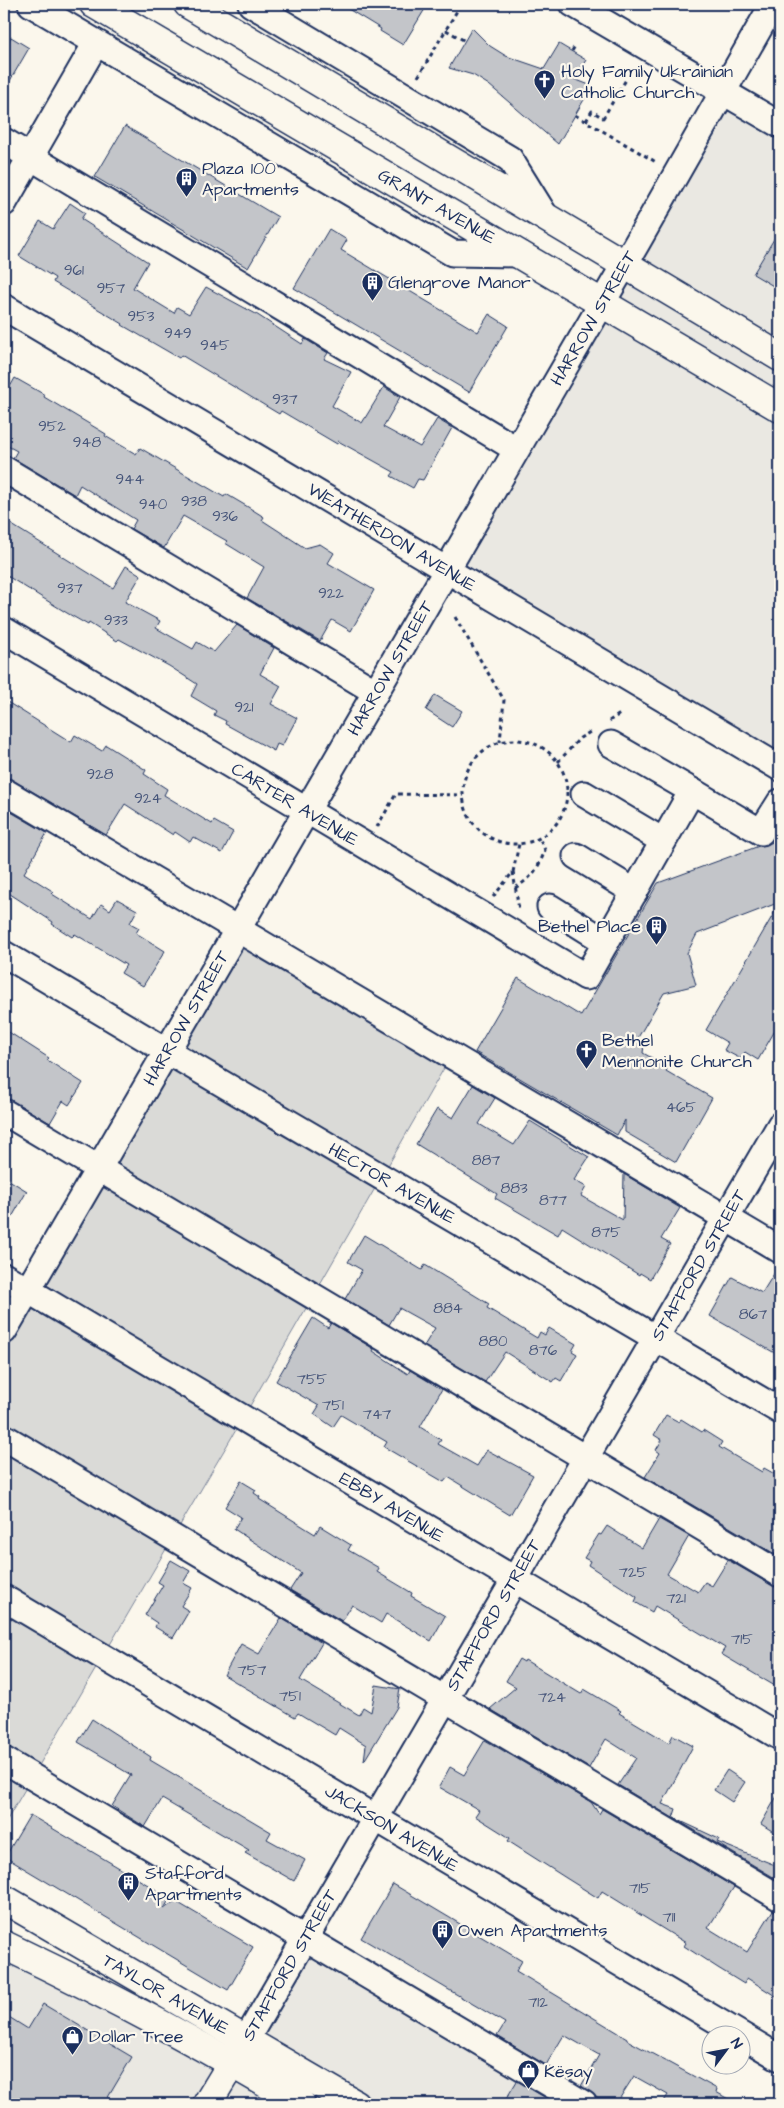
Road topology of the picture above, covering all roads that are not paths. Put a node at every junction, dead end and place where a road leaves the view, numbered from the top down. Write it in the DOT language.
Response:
graph roads {
  1 [pos="31,4"];
  2 [pos="94,4"];
  3 [pos="188,4"];
  4 [pos="251,4"];
  5 [pos="573,4"];
  6 [pos="773,4"];
  7 [pos="96,43"];
  8 [pos="722,91"];
  9 [pos="780,126"];
  10 [pos="4,141"];
  11 [pos="32,157"];
  12 [pos="4,203"];
  13 [pos="546,216"];
  14 [pos="520,254"];
  15 [pos="624,264"];
  16 [pos="602,302"];
  17 [pos="4,307"];
  18 [pos="780,357"];
  19 [pos="780,408"];
  20 [pos="516,449"];
  21 [pos="4,469"];
  22 [pos="447,570"];
  23 [pos="4,630"];
  24 [pos="376,692"];
  25 [pos="611,744"];
  26 [pos="780,768"];
  27 [pos="4,791"];
  28 [pos="692,791"];
  29 [pos="584,794"];
  30 [pos="780,802"];
  31 [pos="307,811"];
  32 [pos="663,840"];
  33 [pos="576,856"];
  34 [pos="635,892"];
  35 [pos="550,907"];
  36 [pos="238,930"];
  37 [pos="606,942"];
  38 [pos="4,954"];
  39 [pos="167,1052"];
  40 [pos="4,1112"];
  41 [pos="780,1125"];
  42 [pos="99,1169"];
  43 [pos="726,1218"];
  44 [pos="780,1250"];
  45 [pos="4,1276"];
  46 [pos="27,1289"];
  47 [pos="4,1330"];
  48 [pos="656,1337"];
  49 [pos="780,1411"];
  50 [pos="4,1437"];
  51 [pos="585,1459"];
  52 [pos="780,1574"];
  53 [pos="514,1579"];
  54 [pos="4,1598"];
  55 [pos="444,1698"];
  56 [pos="780,1737"];
  57 [pos="4,1760"];
  58 [pos="374,1818"];
  59 [pos="780,1898"];
  60 [pos="4,1899"];
  61 [pos="305,1940"];
  62 [pos="4,1945"];
  63 [pos="239,2051"];
  64 [pos="780,2058"];
  65 [pos="207,2104"];
  66 [pos="301,2104"];
  67 [pos="354,2104"];
  68 [pos="584,2104"];
  1 -- 7 [label="street"];
  2 -- 14 [label="main road, GRANT AVENUE"];
  3 -- 13 [label="main road"];
  4 -- 13 [label="street"];
  5 -- 8 [label="street"];
  6 -- 8 [label="street, HARROW STREET"];
  7 -- 11 [label="street"];
  7 -- 14 [label="street"];
  8 -- 9 [label="street"];
  8 -- 15 [label="street, HARROW STREET"];
  10 -- 11 [label="street"];
  11 -- 12 [label="street"];
  11 -- 20 [label="street"];
  13 -- 15 [label="main road"];
  14 -- 16 [label="main road, GRANT AVENUE"];
  15 -- 16 [label="street, HARROW STREET"];
  15 -- 18 [label="main road"];
  16 -- 19 [label="main road, GRANT AVENUE"];
  16 -- 20 [label="street, HARROW STREET"];
  17 -- 22 [label="street, WEATHERDON AVENUE"];
  20 -- 22 [label="street, HARROW STREET"];
  21 -- 24 [label="street"];
  22 -- 24 [label="street, HARROW STREET"];
  22 -- 26 [label="street, WEATHERDON AVENUE"];
  23 -- 31 [label="street, CARTER AVENUE"];
  24 -- 31 [label="street, HARROW STREET"];
  25 -- 28 [label="street"];
  27 -- 36 [label="street"];
  28 -- 30 [label="street"];
  28 -- 32 [label="street"];
  29 -- 32 [label="street"];
  31 -- 36 [label="street, HARROW STREET"];
  31 -- 37 [label="street, CARTER AVENUE"];
  32 -- 34 [label="street"];
  33 -- 34 [label="street"];
  34 -- 37 [label="street"];
  35 -- 37 [label="street"];
  36 -- 39 [label="street, HARROW STREET"];
  36 -- 43 [label="street"];
  38 -- 39 [label="street, HECTOR AVENUE"];
  39 -- 42 [label="street, HARROW STREET"];
  39 -- 48 [label="street, HECTOR AVENUE"];
  40 -- 42 [label="street"];
  41 -- 43 [label="street, STAFFORD STREET"];
  42 -- 46 [label="street, HARROW STREET"];
  42 -- 51 [label="street"];
  43 -- 44 [label="street"];
  43 -- 48 [label="street, STAFFORD STREET"];
  45 -- 46 [label="street, EBBY AVENUE"];
  46 -- 47 [label="street, HARROW STREET"];
  46 -- 53 [label="street, EBBY AVENUE"];
  48 -- 49 [label="street, HECTOR AVENUE"];
  48 -- 51 [label="street, STAFFORD STREET"];
  50 -- 55 [label="street"];
  51 -- 52 [label="street"];
  51 -- 53 [label="street, STAFFORD STREET"];
  53 -- 55 [label="street, STAFFORD STREET"];
  53 -- 56 [label="street, EBBY AVENUE"];
  54 -- 58 [label="street, JACKSON AVENUE"];
  55 -- 58 [label="street, STAFFORD STREET"];
  55 -- 59 [label="street"];
  57 -- 61 [label="street"];
  58 -- 61 [label="street, STAFFORD STREET"];
  58 -- 64 [label="street, JACKSON AVENUE"];
  60 -- 63 [label="main road, TAYLOR AVENUE"];
  61 -- 63 [label="street, STAFFORD STREET"];
  61 -- 68 [label="street"];
  62 -- 63 [label="main road, TAYLOR AVENUE"];
  63 -- 65 [label="main road, STAFFORD STREET"];
  63 -- 66 [label="main road, TAYLOR AVENUE"];
  63 -- 67 [label="main road, TAYLOR AVENUE"];
}
